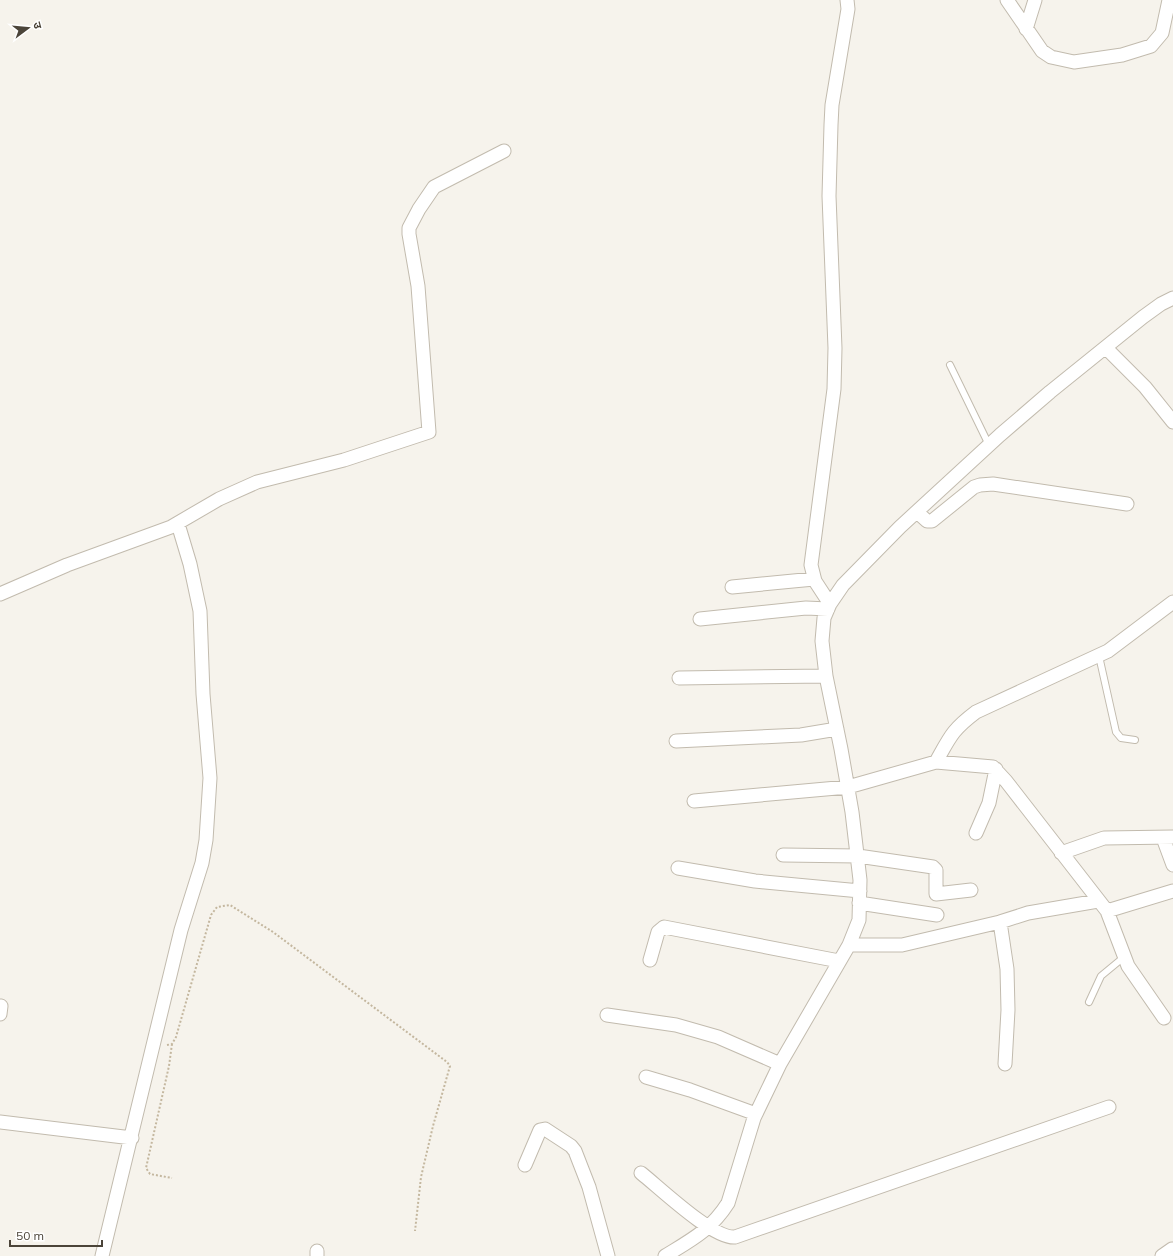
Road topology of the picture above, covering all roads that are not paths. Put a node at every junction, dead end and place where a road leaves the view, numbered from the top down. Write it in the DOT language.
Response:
graph roads {
  1 [pos="847,0"];
  2 [pos="1007,0"];
  3 [pos="1035,0"];
  4 [pos="1170,0"];
  5 [pos="1026,29"];
  6 [pos="504,151"];
  7 [pos="1173,298"];
  8 [pos="1106,348"];
  9 [pos="950,365"];
  10 [pos="1173,422"];
  11 [pos="989,444"];
  12 [pos="1127,504"];
  13 [pos="917,512"];
  14 [pos="178,524"];
  15 [pos="814,579"];
  16 [pos="732,587"];
  17 [pos="0,594"];
  18 [pos="1173,602"];
  19 [pos="829,606"];
  20 [pos="700,619"];
  21 [pos="1099,656"];
  22 [pos="826,676"];
  23 [pos="679,678"];
  24 [pos="837,729"];
  25 [pos="1135,740"];
  26 [pos="676,741"];
  27 [pos="936,762"];
  28 [pos="996,769"];
  29 [pos="848,787"];
  30 [pos="694,801"];
  31 [pos="976,833"];
  32 [pos="1168,837"];
  33 [pos="1061,853"];
  34 [pos="783,855"];
  35 [pos="858,856"];
  36 [pos="1173,865"];
  37 [pos="678,868"];
  38 [pos="971,890"];
  39 [pos="1173,891"];
  40 [pos="860,897"];
  41 [pos="1098,901"];
  42 [pos="1107,911"];
  43 [pos="937,915"];
  44 [pos="1000,922"];
  45 [pos="849,945"];
  46 [pos="1124,957"];
  47 [pos="650,960"];
  48 [pos="840,961"];
  49 [pos="1090,1002"];
  50 [pos="607,1015"];
  51 [pos="1164,1018"];
  52 [pos="780,1064"];
  53 [pos="1005,1064"];
  54 [pos="646,1077"];
  55 [pos="1109,1107"];
  56 [pos="756,1114"];
  57 [pos="0,1122"];
  58 [pos="132,1138"];
  59 [pos="525,1165"];
  60 [pos="641,1173"];
  61 [pos="709,1228"];
  62 [pos="102,1256"];
  63 [pos="608,1256"];
  64 [pos="666,1256"];
  1 -- 15 [label="street"];
  2 -- 5 [label="street"];
  3 -- 5 [label="street"];
  4 -- 5 [label="street"];
  6 -- 14 [label="street"];
  7 -- 8 [label="street"];
  8 -- 10 [label="street"];
  8 -- 11 [label="street"];
  9 -- 11 [label="lane"];
  11 -- 13 [label="street"];
  12 -- 13 [label="street"];
  13 -- 19 [label="street"];
  14 -- 17 [label="street"];
  14 -- 58 [label="street"];
  15 -- 16 [label="street"];
  15 -- 19 [label="street"];
  18 -- 21 [label="street"];
  19 -- 20 [label="street"];
  19 -- 22 [label="street"];
  21 -- 25 [label="lane"];
  21 -- 27 [label="street"];
  22 -- 23 [label="street"];
  22 -- 24 [label="street"];
  24 -- 26 [label="street"];
  24 -- 29 [label="street"];
  27 -- 28 [label="street"];
  27 -- 29 [label="street"];
  28 -- 31 [label="street"];
  28 -- 33 [label="street"];
  29 -- 30 [label="street"];
  29 -- 35 [label="street"];
  32 -- 33 [label="street"];
  32 -- 36 [label="street"];
  33 -- 41 [label="street"];
  34 -- 35 [label="street"];
  35 -- 38 [label="street"];
  35 -- 40 [label="street"];
  37 -- 40 [label="street"];
  39 -- 42 [label="street"];
  40 -- 43 [label="street"];
  40 -- 45 [label="street"];
  41 -- 42 [label="street"];
  41 -- 44 [label="street"];
  42 -- 46 [label="street"];
  44 -- 45 [label="street"];
  44 -- 53 [label="street"];
  45 -- 48 [label="street"];
  46 -- 49 [label="lane"];
  46 -- 51 [label="street"];
  47 -- 48 [label="street"];
  48 -- 52 [label="street"];
  50 -- 52 [label="street"];
  52 -- 56 [label="street"];
  54 -- 56 [label="street"];
  55 -- 61 [label="street"];
  56 -- 61 [label="street"];
  57 -- 58 [label="street"];
  58 -- 62 [label="street"];
  59 -- 63 [label="street"];
  60 -- 61 [label="street"];
  61 -- 64 [label="street"];
}
